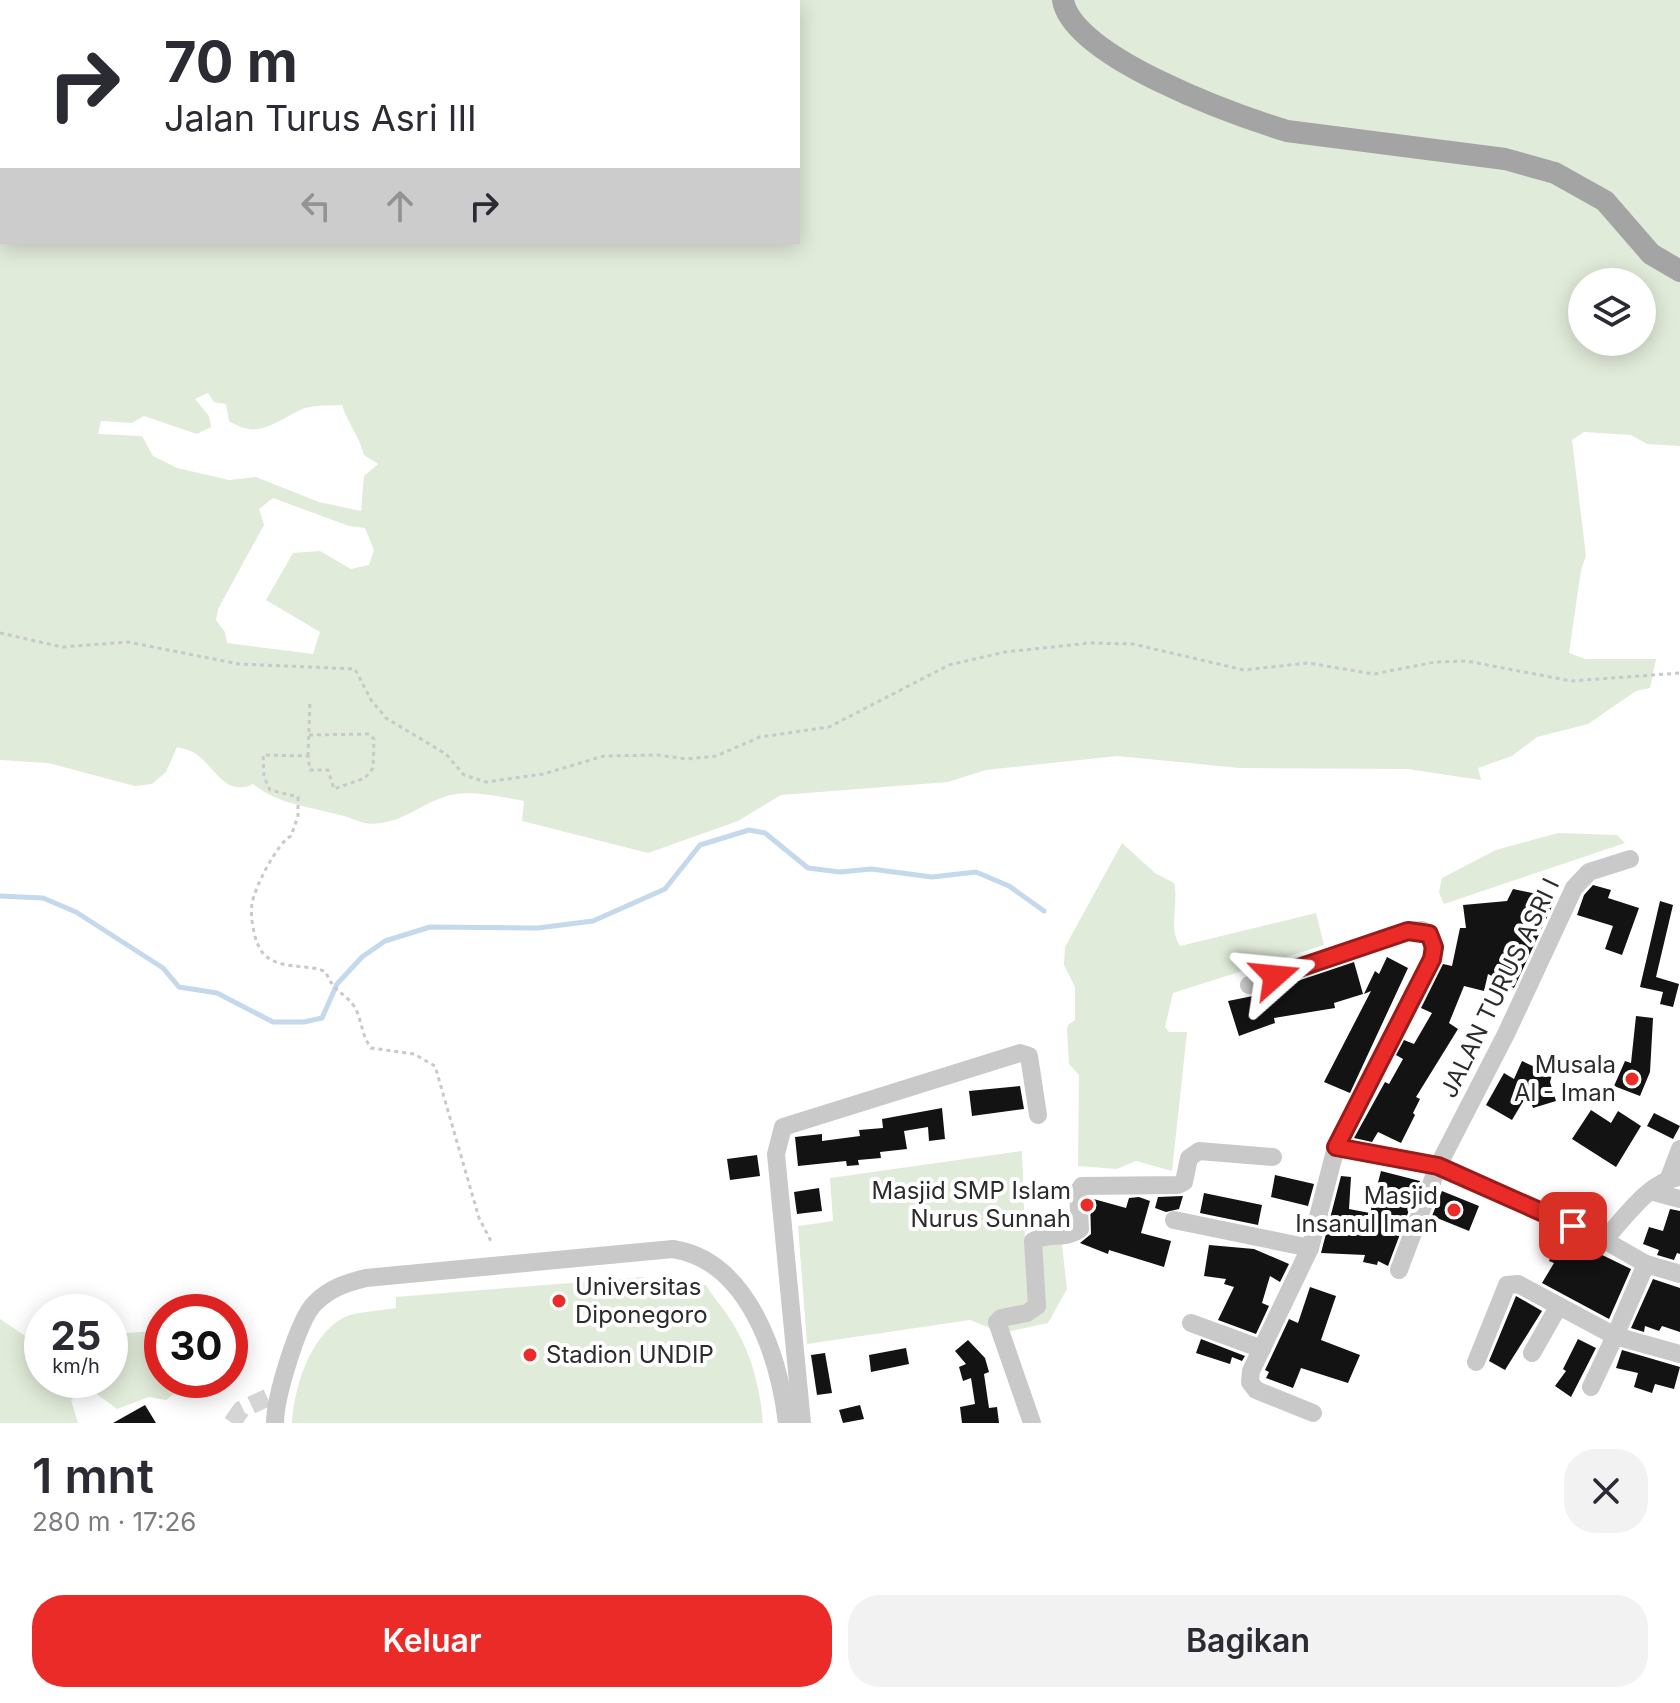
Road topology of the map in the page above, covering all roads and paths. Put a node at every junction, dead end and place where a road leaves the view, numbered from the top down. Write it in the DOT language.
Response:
graph roads {
  1 [pos="1063,0"];
  2 [pos="1680,271"];
  3 [pos="0,633"];
  4 [pos="1680,673"];
  5 [pos="310,701"];
  6 [pos="309,735"];
  7 [pos="308,756"];
  8 [pos="1630,859"];
  9 [pos="1249,985"];
  10 [pos="1038,1115"];
  11 [pos="1336,1147"];
  12 [pos="1680,1149"];
  13 [pos="1273,1157"];
  14 [pos="1438,1166"];
  15 [pos="1675,1178"];
  16 [pos="1650,1191"];
  17 [pos="1680,1199"];
  18 [pos="1174,1220"];
  19 [pos="1604,1240"];
  20 [pos="492,1243"];
  21 [pos="1310,1248"];
  22 [pos="1646,1264"];
  23 [pos="1399,1270"];
  24 [pos="1680,1274"];
  25 [pos="1558,1307"];
  26 [pos="1191,1323"];
  27 [pos="1615,1336"];
  28 [pos="1262,1349"];
  29 [pos="1532,1353"];
  30 [pos="1680,1354"];
  31 [pos="1476,1362"];
  32 [pos="1591,1387"];
  33 [pos="1313,1413"];
  34 [pos="275,1423"];
  35 [pos="787,1423"];
  36 [pos="802,1423"];
  37 [pos="1032,1423"];
  1 -- 2 [label="main road"];
  3 -- 4 [label="path"];
  5 -- 6 [label="path"];
  6 -- 7 [label="path"];
  6 -- 7 [label="path"];
  7 -- 20 [label="path"];
  8 -- 14 [label="street, JALAN TURUS ASRI I"];
  9 -- 11 [label="street"];
  10 -- 36 [label="street"];
  11 -- 14 [label="street"];
  11 -- 21 [label="street"];
  12 -- 15 [label="street"];
  13 -- 37 [label="street"];
  14 -- 19 [label="street"];
  14 -- 23 [label="street, JALAN TURUS ASRI I"];
  15 -- 16 [label="street"];
  16 -- 17 [label="street"];
  16 -- 19 [label="street"];
  18 -- 21 [label="street"];
  19 -- 22 [label="street"];
  21 -- 28 [label="street"];
  22 -- 24 [label="street"];
  22 -- 27 [label="street"];
  25 -- 27 [label="street"];
  25 -- 29 [label="street"];
  25 -- 31 [label="street"];
  26 -- 28 [label="street"];
  27 -- 30 [label="street"];
  27 -- 32 [label="street"];
  28 -- 33 [label="street"];
  34 -- 35 [label="street"];
}
